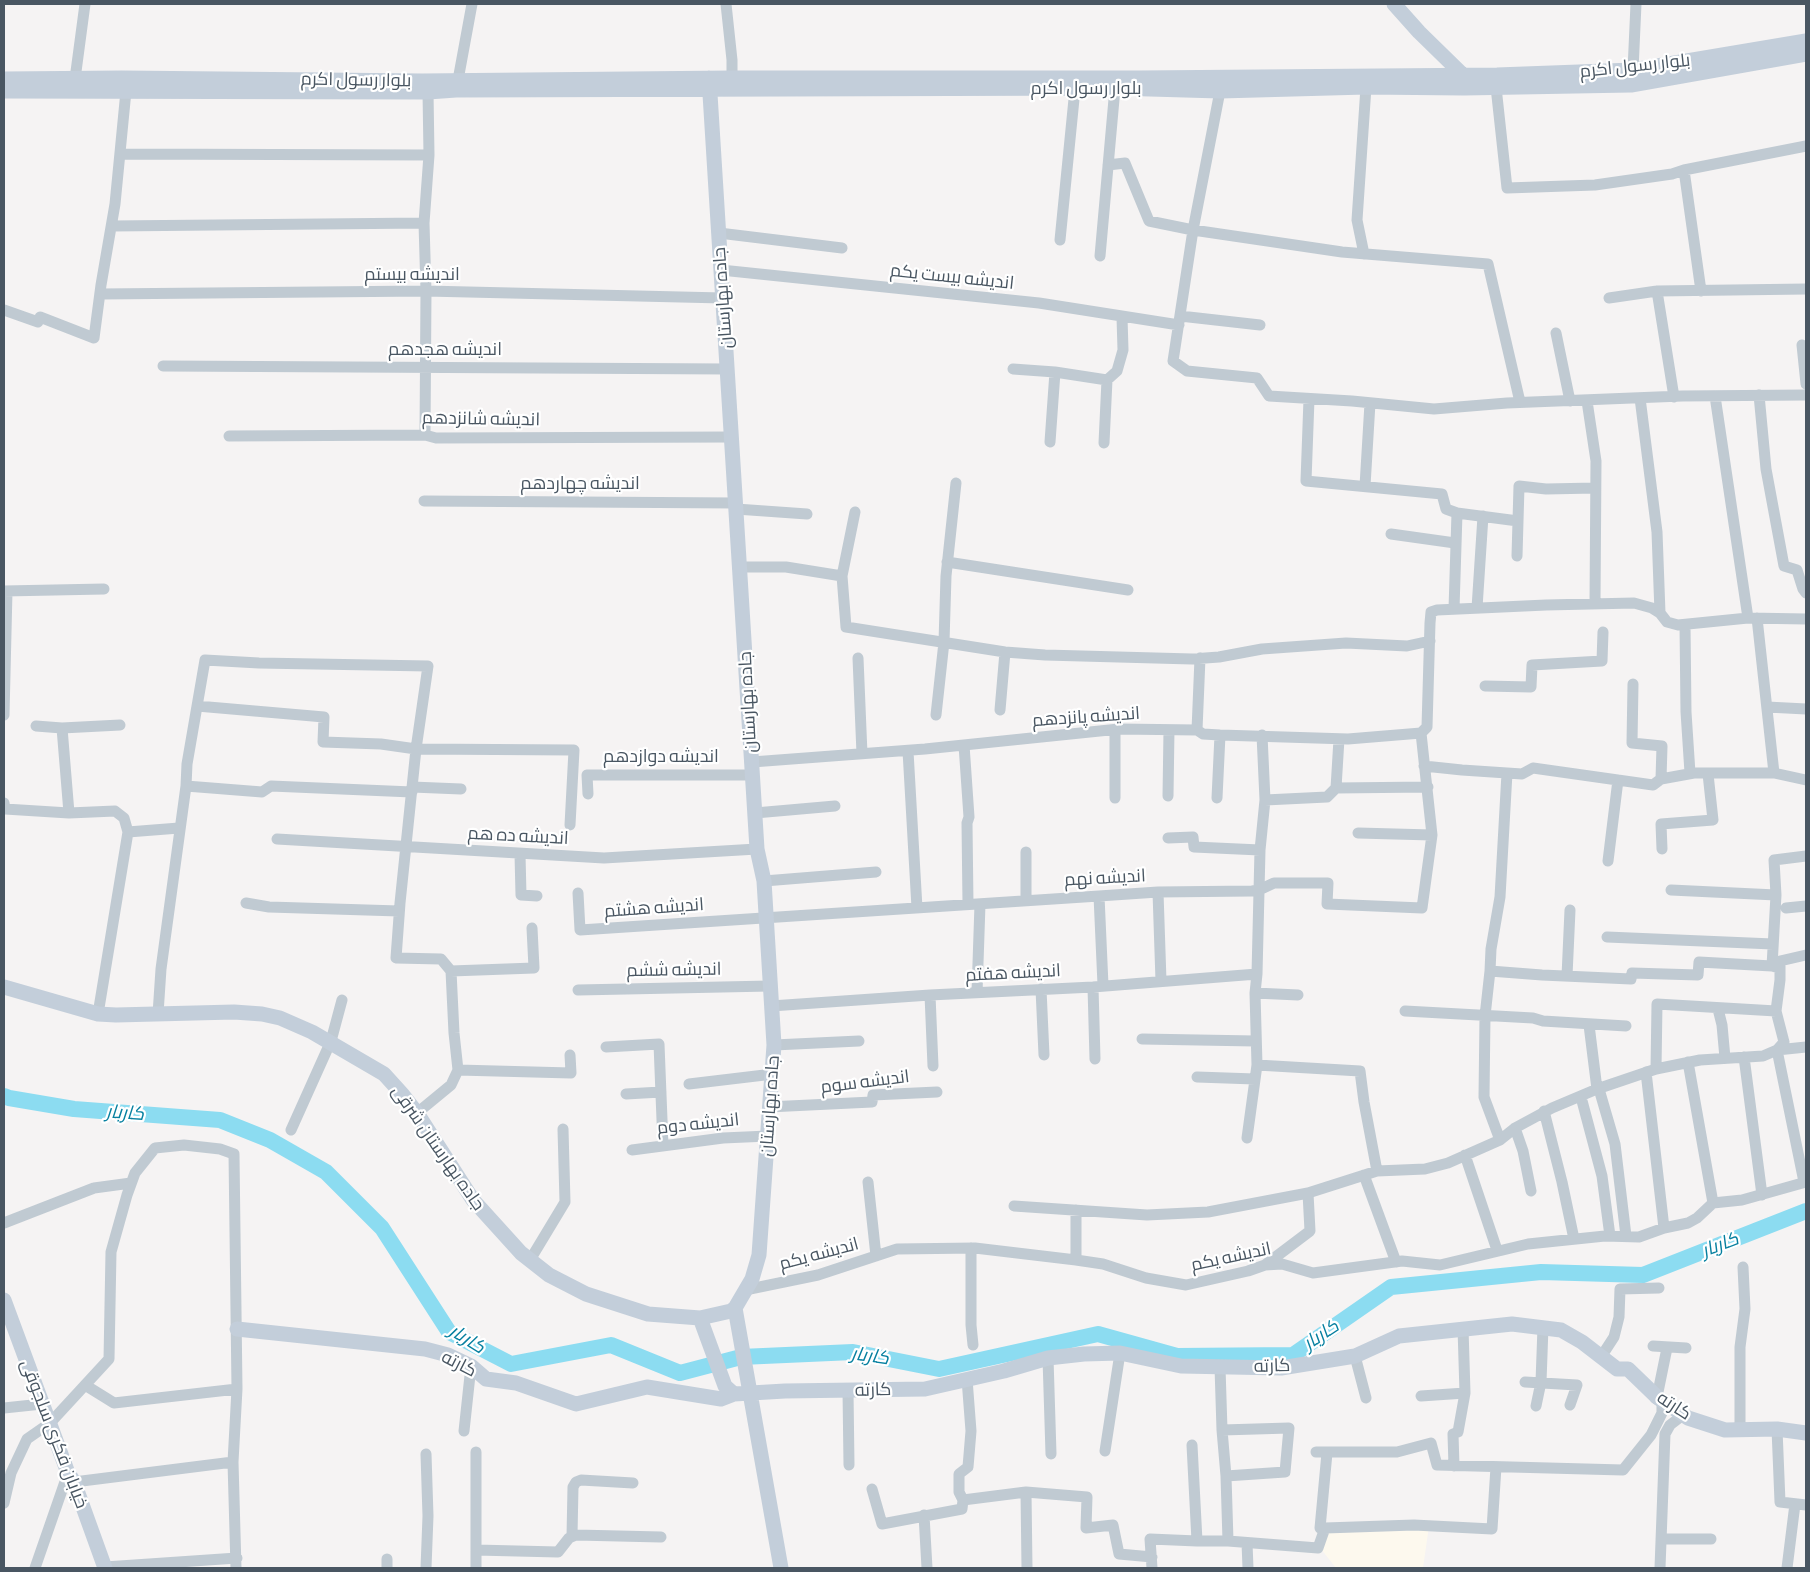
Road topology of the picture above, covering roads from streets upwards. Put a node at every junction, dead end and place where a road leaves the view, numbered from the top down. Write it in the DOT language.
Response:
graph roads {
  1 [pos="85,4"];
  2 [pos="472,4"];
  3 [pos="726,4"];
  4 [pos="1394,4"];
  5 [pos="1636,4"];
  6 [pos="1806,41"];
  7 [pos="1806,54"];
  8 [pos="1633,70"];
  9 [pos="732,78"];
  10 [pos="4,79"];
  11 [pos="75,79"];
  12 [pos="458,80"];
  13 [pos="1463,82"];
  14 [pos="709,84"];
  15 [pos="1366,87"];
  16 [pos="1496,87"];
  17 [pos="1115,88"];
  18 [pos="1075,89"];
  19 [pos="4,91"];
  20 [pos="126,91"];
  21 [pos="1220,91"];
  22 [pos="428,92"];
  23 [pos="1806,146"];
  24 [pos="120,154"];
  25 [pos="428,155"];
  26 [pos="1108,165"];
  27 [pos="1684,170"];
  28 [pos="424,223"];
  29 [pos="112,226"];
  30 [pos="1193,230"];
  31 [pos="719,233"];
  32 [pos="1060,240"];
  33 [pos="842,248"];
  34 [pos="1364,254"];
  35 [pos="1100,256"];
  36 [pos="721,270"];
  37 [pos="1806,289"];
  38 [pos="426,291"];
  39 [pos="1657,291"];
  40 [pos="1700,292"];
  41 [pos="100,294"];
  42 [pos="723,298"];
  43 [pos="1609,298"];
  44 [pos="4,310"];
  45 [pos="1122,317"];
  46 [pos="1179,320"];
  47 [pos="1260,325"];
  48 [pos="1556,333"];
  49 [pos="1802,345"];
  50 [pos="163,366"];
  51 [pos="425,367"];
  52 [pos="728,369"];
  53 [pos="1013,369"];
  54 [pos="1055,372"];
  55 [pos="1108,380"];
  56 [pos="1806,384"];
  57 [pos="1759,395"];
  58 [pos="1806,395"];
  59 [pos="1715,396"];
  60 [pos="1674,397"];
  61 [pos="1640,398"];
  62 [pos="1310,399"];
  63 [pos="1570,401"];
  64 [pos="1587,401"];
  65 [pos="1520,402"];
  66 [pos="1370,403"];
  67 [pos="426,435"];
  68 [pos="229,436"];
  69 [pos="732,437"];
  70 [pos="1050,442"];
  71 [pos="1104,443"];
  72 [pos="956,483"];
  73 [pos="1365,486"];
  74 [pos="1595,488"];
  75 [pos="424,501"];
  76 [pos="736,506"];
  77 [pos="854,512"];
  78 [pos="1457,513"];
  79 [pos="807,514"];
  80 [pos="1483,516"];
  81 [pos="1518,520"];
  82 [pos="1391,534"];
  83 [pos="1455,543"];
  84 [pos="1517,556"];
  85 [pos="947,562"];
  86 [pos="740,566"];
  87 [pos="842,576"];
  88 [pos="104,589"];
  89 [pos="1128,590"];
  90 [pos="5,591"];
  91 [pos="1806,593"];
  92 [pos="1806,599"];
  93 [pos="1595,603"];
  94 [pos="1476,608"];
  95 [pos="1454,609"];
  96 [pos="1660,613"];
  97 [pos="1752,618"];
  98 [pos="1806,619"];
  99 [pos="1685,625"];
  100 [pos="1603,632"];
  101 [pos="1430,641"];
  102 [pos="944,642"];
  103 [pos="1005,652"];
  104 [pos="858,658"];
  105 [pos="1200,658"];
  106 [pos="1633,684"];
  107 [pos="1485,686"];
  108 [pos="197,706"];
  109 [pos="1768,707"];
  110 [pos="1806,709"];
  111 [pos="1000,710"];
  112 [pos="4,716"];
  113 [pos="936,716"];
  114 [pos="120,725"];
  115 [pos="36,726"];
  116 [pos="62,728"];
  117 [pos="1115,730"];
  118 [pos="1169,730"];
  119 [pos="1197,730"];
  120 [pos="1421,733"];
  121 [pos="1220,735"];
  122 [pos="1262,736"];
  123 [pos="1339,739"];
  124 [pos="964,745"];
  125 [pos="416,749"];
  126 [pos="908,750"];
  127 [pos="862,754"];
  128 [pos="1424,766"];
  129 [pos="752,768"];
  130 [pos="1507,773"];
  131 [pos="1690,773"];
  132 [pos="1774,773"];
  133 [pos="1708,774"];
  134 [pos="1618,780"];
  135 [pos="1661,780"];
  136 [pos="1806,780"];
  137 [pos="186,786"];
  138 [pos="1428,787"];
  139 [pos="1336,788"];
  140 [pos="461,789"];
  141 [pos="412,790"];
  142 [pos="588,794"];
  143 [pos="1168,796"];
  144 [pos="1115,798"];
  145 [pos="1217,798"];
  146 [pos="1265,800"];
  147 [pos="4,803"];
  148 [pos="835,806"];
  149 [pos="69,813"];
  150 [pos="755,813"];
  151 [pos="570,826"];
  152 [pos="179,828"];
  153 [pos="128,832"];
  154 [pos="1358,833"];
  155 [pos="1432,835"];
  156 [pos="1168,838"];
  157 [pos="277,839"];
  158 [pos="406,846"];
  159 [pos="758,849"];
  160 [pos="1662,849"];
  161 [pos="1260,850"];
  162 [pos="1026,852"];
  163 [pos="520,854"];
  164 [pos="1806,856"];
  165 [pos="1608,861"];
  166 [pos="876,872"];
  167 [pos="764,881"];
  168 [pos="1260,890"];
  169 [pos="1671,890"];
  170 [pos="1158,892"];
  171 [pos="578,893"];
  172 [pos="1776,895"];
  173 [pos="537,896"];
  174 [pos="1099,896"];
  175 [pos="1026,900"];
  176 [pos="246,903"];
  177 [pos="968,904"];
  178 [pos="980,904"];
  179 [pos="1806,906"];
  180 [pos="917,908"];
  181 [pos="1786,908"];
  182 [pos="1570,910"];
  183 [pos="399,911"];
  184 [pos="767,919"];
  185 [pos="532,928"];
  186 [pos="1607,937"];
  187 [pos="1773,944"];
  188 [pos="1806,955"];
  189 [pos="1776,967"];
  190 [pos="451,971"];
  191 [pos="1490,971"];
  192 [pos="1257,974"];
  193 [pos="1567,976"];
  194 [pos="1161,981"];
  195 [pos="770,986"];
  196 [pos="1098,986"];
  197 [pos="4,987"];
  198 [pos="1041,989"];
  199 [pos="578,990"];
  200 [pos="977,993"];
  201 [pos="1255,993"];
  202 [pos="930,995"];
  203 [pos="1298,995"];
  204 [pos="342,1000"];
  205 [pos="771,1006"];
  206 [pos="1718,1009"];
  207 [pos="1406,1011"];
  208 [pos="1776,1012"];
  209 [pos="98,1014"];
  210 [pos="158,1014"];
  211 [pos="1485,1016"];
  212 [pos="1590,1025"];
  213 [pos="1626,1026"];
  214 [pos="1142,1039"];
  215 [pos="331,1041"];
  216 [pos="859,1041"];
  217 [pos="1255,1041"];
  218 [pos="774,1045"];
  219 [pos="606,1047"];
  220 [pos="1806,1047"];
  221 [pos="1777,1050"];
  222 [pos="570,1055"];
  223 [pos="1044,1055"];
  224 [pos="1744,1057"];
  225 [pos="1726,1058"];
  226 [pos="1095,1059"];
  227 [pos="1688,1062"];
  228 [pos="1257,1065"];
  229 [pos="932,1066"];
  230 [pos="458,1070"];
  231 [pos="1651,1070"];
  232 [pos="773,1074"];
  233 [pos="1197,1077"];
  234 [pos="1255,1079"];
  235 [pos="689,1084"];
  236 [pos="1598,1089"];
  237 [pos="660,1092"];
  238 [pos="937,1092"];
  239 [pos="626,1094"];
  240 [pos="1581,1097"];
  241 [pos="768,1107"];
  242 [pos="1544,1111"];
  243 [pos="417,1113"];
  244 [pos="1514,1128"];
  245 [pos="563,1129"];
  246 [pos="291,1130"];
  247 [pos="768,1136"];
  248 [pos="1247,1138"];
  249 [pos="1500,1140"];
  250 [pos="663,1145"];
  251 [pos="632,1150"];
  252 [pos="1466,1156"];
  253 [pos="1377,1171"];
  254 [pos="1364,1175"];
  255 [pos="868,1182"];
  256 [pos="1805,1182"];
  257 [pos="131,1183"];
  258 [pos="1531,1191"];
  259 [pos="1308,1193"];
  260 [pos="1762,1195"];
  261 [pos="1712,1203"];
  262 [pos="1014,1206"];
  263 [pos="1076,1210"];
  264 [pos="4,1223"];
  265 [pos="1664,1228"];
  266 [pos="1610,1236"];
  267 [pos="1626,1236"];
  268 [pos="1574,1239"];
  269 [pos="971,1248"];
  270 [pos="1497,1250"];
  271 [pos="876,1256"];
  272 [pos="530,1260"];
  273 [pos="1076,1260"];
  274 [pos="1396,1262"];
  275 [pos="1265,1265"];
  276 [pos="1743,1267"];
  277 [pos="1659,1288"];
  278 [pos="745,1290"];
  279 [pos="4,1300"];
  280 [pos="735,1308"];
  281 [pos="706,1317"];
  282 [pos="1463,1328"];
  283 [pos="1543,1328"];
  284 [pos="237,1329"];
  285 [pos="973,1345"];
  286 [pos="1653,1346"];
  287 [pos="1667,1348"];
  288 [pos="1686,1348"];
  289 [pos="1120,1353"];
  290 [pos="1355,1356"];
  291 [pos="1601,1357"];
  292 [pos="1048,1358"];
  293 [pos="471,1366"];
  294 [pos="1220,1367"];
  295 [pos="1636,1376"];
  296 [pos="967,1379"];
  297 [pos="1525,1382"];
  298 [pos="1541,1382"];
  299 [pos="85,1385"];
  300 [pos="236,1389"];
  301 [pos="736,1391"];
  302 [pos="848,1391"];
  303 [pos="1465,1393"];
  304 [pos="1421,1396"];
  305 [pos="1657,1396"];
  306 [pos="1366,1398"];
  307 [pos="42,1404"];
  308 [pos="1570,1405"];
  309 [pos="1536,1406"];
  310 [pos="4,1408"];
  311 [pos="1683,1415"];
  312 [pos="50,1423"];
  313 [pos="1777,1429"];
  314 [pos="1222,1430"];
  315 [pos="464,1431"];
  316 [pos="1740,1431"];
  317 [pos="1806,1433"];
  318 [pos="1192,1445"];
  319 [pos="1105,1451"];
  320 [pos="476,1452"];
  321 [pos="426,1454"];
  322 [pos="1051,1454"];
  323 [pos="233,1462"];
  324 [pos="849,1465"];
  325 [pos="1454,1466"];
  326 [pos="1496,1466"];
  327 [pos="1226,1476"];
  328 [pos="71,1477"];
  329 [pos="633,1483"];
  330 [pos="872,1489"];
  331 [pos="1026,1492"];
  332 [pos="963,1500"];
  333 [pos="4,1503"];
  334 [pos="1801,1504"];
  335 [pos="924,1515"];
  336 [pos="1325,1528"];
  337 [pos="572,1536"];
  338 [pos="661,1538"];
  339 [pos="1661,1539"];
  340 [pos="1711,1539"];
  341 [pos="1197,1541"];
  342 [pos="1228,1541"];
  343 [pos="1247,1543"];
  344 [pos="476,1550"];
  345 [pos="236,1563"];
  346 [pos="1152,1563"];
  347 [pos="34,1568"];
  348 [pos="105,1568"];
  349 [pos="426,1568"];
  350 [pos="476,1568"];
  351 [pos="781,1568"];
  352 [pos="927,1568"];
  353 [pos="1027,1568"];
  354 [pos="1248,1568"];
  355 [pos="1660,1568"];
  356 [pos="1787,1568"];
  1 -- 11 [label="street"];
  2 -- 12 [label="street"];
  3 -- 9 [label="street"];
  4 -- 13 [label="street"];
  5 -- 8 [label="street"];
  6 -- 8 [label="street, بلوار رسول اکرم"];
  7 -- 16 [label="street, بلوار رسول اکرم"];
  8 -- 13 [label="street, بلوار رسول اکرم"];
  9 -- 13 [label="street, بلوار رسول اکرم"];
  9 -- 14 [label="street, بلوار رسول اکرم"];
  10 -- 11 [label="street, بلوار رسول اکرم"];
  11 -- 12 [label="street, بلوار رسول اکرم"];
  12 -- 14 [label="street, بلوار رسول اکرم"];
  13 -- 15 [label="street, بلوار رسول اکرم"];
  13 -- 16 [label="street, بلوار رسول اکرم"];
  14 -- 18 [label="street, بلوار رسول اکرم"];
  14 -- 22 [label="street, بلوار رسول اکرم"];
  14 -- 31 [label="street, جاده بهارستان"];
  15 -- 21 [label="street, بلوار رسول اکرم"];
  15 -- 34 [label="street"];
  16 -- 27 [label="street"];
  17 -- 18 [label="street, بلوار رسول اکرم"];
  17 -- 21 [label="street, بلوار رسول اکرم"];
  17 -- 26 [label="street"];
  18 -- 32 [label="street"];
  19 -- 20 [label="street, بلوار رسول اکرم"];
  20 -- 22 [label="street, بلوار رسول اکرم"];
  20 -- 24 [label="street"];
  21 -- 30 [label="street"];
  22 -- 25 [label="street"];
  23 -- 27 [label="street"];
  24 -- 25 [label="street"];
  24 -- 29 [label="street"];
  25 -- 28 [label="street"];
  26 -- 30 [label="street"];
  26 -- 35 [label="street"];
  27 -- 40 [label="street"];
  28 -- 29 [label="street"];
  28 -- 38 [label="street"];
  29 -- 41 [label="street"];
  30 -- 34 [label="street"];
  30 -- 46 [label="street"];
  31 -- 33 [label="street"];
  31 -- 36 [label="street, جاده بهارستان"];
  34 -- 65 [label="street"];
  36 -- 42 [label="street, جاده بهارستان"];
  36 -- 45 [label="street, اندیشه بیست یکم"];
  37 -- 40 [label="street"];
  38 -- 41 [label="street, اندیشه بیستم"];
  38 -- 42 [label="street, اندیشه بیستم"];
  38 -- 51 [label="street"];
  39 -- 40 [label="street"];
  39 -- 43 [label="street"];
  39 -- 60 [label="street"];
  41 -- 44 [label="street"];
  42 -- 52 [label="street, جاده بهارستان"];
  45 -- 46 [label="street, اندیشه بیست یکم"];
  45 -- 55 [label="street"];
  46 -- 47 [label="street, اندیشه بیست یکم"];
  46 -- 62 [label="street"];
  48 -- 63 [label="street"];
  49 -- 56 [label="street"];
  50 -- 51 [label="street, اندیشه هجدهم"];
  51 -- 52 [label="street, اندیشه هجدهم"];
  51 -- 67 [label="street"];
  52 -- 69 [label="street, جاده بهارستان"];
  53 -- 54 [label="street"];
  54 -- 55 [label="street"];
  54 -- 70 [label="street"];
  55 -- 71 [label="street"];
  57 -- 58 [label="street"];
  57 -- 59 [label="street"];
  57 -- 91 [label="street"];
  59 -- 60 [label="street"];
  59 -- 97 [label="street"];
  60 -- 61 [label="street"];
  61 -- 64 [label="street"];
  61 -- 96 [label="street"];
  62 -- 66 [label="street"];
  62 -- 73 [label="street"];
  63 -- 64 [label="street"];
  63 -- 65 [label="street"];
  64 -- 74 [label="street"];
  65 -- 66 [label="street"];
  66 -- 73 [label="street"];
  67 -- 68 [label="street, اندیشه شانزدهم"];
  67 -- 69 [label="street, اندیشه شانزدهم"];
  69 -- 76 [label="street, جاده بهارستان"];
  72 -- 85 [label="street"];
  73 -- 78 [label="street"];
  74 -- 81 [label="street"];
  74 -- 93 [label="street"];
  75 -- 76 [label="street, اندیشه چهاردهم"];
  76 -- 79 [label="street, اندیشه چهاردهم"];
  76 -- 86 [label="street, جاده بهارستان"];
  77 -- 87 [label="street"];
  78 -- 80 [label="street"];
  78 -- 83 [label="street"];
  80 -- 81 [label="street"];
  80 -- 94 [label="street"];
  81 -- 84 [label="street"];
  82 -- 83 [label="street"];
  83 -- 95 [label="street"];
  85 -- 89 [label="street"];
  85 -- 102 [label="street"];
  86 -- 87 [label="street"];
  86 -- 129 [label="street, جاده بهارستان"];
  87 -- 102 [label="street"];
  88 -- 90 [label="street"];
  90 -- 112 [label="street"];
  91 -- 92 [label="street"];
  93 -- 94 [label="street"];
  93 -- 96 [label="street"];
  94 -- 95 [label="street"];
  95 -- 101 [label="street"];
  96 -- 99 [label="street"];
  97 -- 98 [label="street"];
  97 -- 99 [label="street"];
  97 -- 109 [label="street"];
  99 -- 131 [label="street"];
  100 -- 107 [label="street"];
  101 -- 105 [label="street"];
  101 -- 120 [label="street"];
  102 -- 103 [label="street"];
  102 -- 113 [label="street"];
  103 -- 105 [label="street"];
  103 -- 111 [label="street"];
  104 -- 127 [label="street"];
  105 -- 119 [label="street"];
  106 -- 135 [label="street"];
  108 -- 125 [label="street"];
  108 -- 125 [label="street"];
  108 -- 137 [label="street"];
  109 -- 110 [label="street"];
  109 -- 132 [label="street"];
  114 -- 116 [label="street"];
  115 -- 116 [label="street"];
  116 -- 149 [label="street"];
  117 -- 118 [label="street, اندیشه پانزدهم"];
  117 -- 124 [label="street, اندیشه پانزدهم"];
  117 -- 144 [label="street"];
  118 -- 119 [label="street, اندیشه پانزدهم"];
  118 -- 143 [label="street"];
  119 -- 121 [label="street, اندیشه پانزدهم"];
  120 -- 123 [label="street, اندیشه پانزدهم"];
  120 -- 128 [label="street"];
  121 -- 122 [label="street, اندیشه پانزدهم"];
  121 -- 145 [label="street"];
  122 -- 123 [label="street, اندیشه پانزدهم"];
  122 -- 146 [label="street"];
  123 -- 139 [label="street"];
  124 -- 126 [label="street, اندیشه پانزدهم"];
  124 -- 177 [label="street"];
  125 -- 141 [label="street"];
  125 -- 151 [label="street"];
  126 -- 127 [label="street, اندیشه پانزدهم"];
  126 -- 180 [label="street"];
  127 -- 129 [label="street, اندیشه پانزدهم"];
  128 -- 130 [label="street"];
  128 -- 138 [label="street"];
  129 -- 142 [label="street, اندیشه دوازدهم"];
  129 -- 150 [label="street, جاده بهارستان"];
  130 -- 134 [label="street"];
  130 -- 191 [label="street"];
  131 -- 133 [label="street"];
  131 -- 135 [label="street"];
  132 -- 133 [label="street"];
  132 -- 136 [label="street"];
  133 -- 160 [label="street"];
  134 -- 135 [label="street"];
  134 -- 165 [label="street"];
  137 -- 141 [label="street"];
  137 -- 152 [label="street"];
  138 -- 139 [label="street"];
  138 -- 155 [label="street"];
  139 -- 146 [label="street"];
  140 -- 141 [label="street"];
  141 -- 158 [label="street"];
  146 -- 161 [label="street"];
  147 -- 149 [label="street"];
  148 -- 150 [label="street"];
  149 -- 153 [label="street"];
  150 -- 159 [label="street, جاده بهارستان"];
  152 -- 153 [label="street"];
  152 -- 210 [label="street"];
  153 -- 209 [label="street"];
  154 -- 155 [label="street"];
  155 -- 168 [label="street, اندیشه نهم"];
  156 -- 161 [label="street"];
  157 -- 158 [label="street, اندیشه ده هم"];
  158 -- 163 [label="street, اندیشه ده هم"];
  158 -- 183 [label="street"];
  159 -- 163 [label="street, اندیشه ده هم"];
  159 -- 167 [label="street, جاده بهارستان"];
  161 -- 168 [label="street"];
  162 -- 175 [label="street"];
  163 -- 173 [label="street"];
  164 -- 172 [label="street"];
  166 -- 167 [label="street"];
  167 -- 184 [label="street, جاده بهارستان"];
  168 -- 170 [label="street, اندیشه نهم"];
  168 -- 192 [label="street"];
  169 -- 172 [label="street"];
  170 -- 174 [label="street, اندیشه نهم"];
  170 -- 194 [label="street"];
  171 -- 184 [label="street, اندیشه هشتم"];
  172 -- 187 [label="street"];
  174 -- 175 [label="street, اندیشه نهم"];
  174 -- 196 [label="street"];
  175 -- 178 [label="street, اندیشه نهم"];
  176 -- 183 [label="street"];
  177 -- 178 [label="street, اندیشه نهم"];
  177 -- 180 [label="street, اندیشه نهم"];
  178 -- 200 [label="street"];
  179 -- 181 [label="street"];
  180 -- 184 [label="street, اندیشه نهم"];
  182 -- 193 [label="street"];
  183 -- 190 [label="street"];
  184 -- 195 [label="street, جاده بهارستان"];
  185 -- 190 [label="street"];
  186 -- 187 [label="street"];
  187 -- 189 [label="street"];
  188 -- 189 [label="street"];
  189 -- 193 [label="street"];
  189 -- 208 [label="street"];
  190 -- 230 [label="street"];
  191 -- 193 [label="street"];
  191 -- 211 [label="street"];
  192 -- 194 [label="street, اندیشه هفتم"];
  192 -- 201 [label="street"];
  194 -- 196 [label="street, اندیشه هفتم"];
  195 -- 199 [label="street, اندیشه ششم"];
  195 -- 205 [label="street, جاده بهارستان"];
  196 -- 198 [label="street, اندیشه هفتم"];
  196 -- 226 [label="street"];
  197 -- 209 [label="street, جاده بهارستان شرقی"];
  198 -- 200 [label="street, اندیشه هفتم"];
  198 -- 223 [label="street"];
  200 -- 202 [label="street, اندیشه هفتم"];
  201 -- 203 [label="street"];
  201 -- 217 [label="street"];
  202 -- 205 [label="street, اندیشه هفتم"];
  202 -- 229 [label="street"];
  204 -- 215 [label="street"];
  205 -- 218 [label="street, جاده بهارستان"];
  206 -- 208 [label="street"];
  206 -- 225 [label="street"];
  206 -- 231 [label="street"];
  207 -- 211 [label="street"];
  208 -- 221 [label="street"];
  209 -- 210 [label="street, جاده بهارستان شرقی"];
  210 -- 215 [label="street, جاده بهارستان شرقی"];
  211 -- 212 [label="street"];
  211 -- 249 [label="street"];
  212 -- 213 [label="street"];
  212 -- 236 [label="street"];
  214 -- 217 [label="street"];
  215 -- 243 [label="street, جاده بهارستان شرقی"];
  215 -- 246 [label="street"];
  216 -- 218 [label="street"];
  217 -- 228 [label="street"];
  218 -- 232 [label="street, جاده بهارستان"];
  219 -- 237 [label="street"];
  220 -- 221 [label="street"];
  221 -- 224 [label="street"];
  221 -- 256 [label="street"];
  222 -- 230 [label="street"];
  224 -- 225 [label="street"];
  224 -- 260 [label="street"];
  225 -- 227 [label="street"];
  227 -- 231 [label="street"];
  227 -- 261 [label="street"];
  228 -- 234 [label="street"];
  228 -- 253 [label="street"];
  230 -- 243 [label="street"];
  231 -- 236 [label="street"];
  231 -- 265 [label="street"];
  232 -- 235 [label="street"];
  232 -- 241 [label="street, جاده بهارستان"];
  233 -- 234 [label="street"];
  234 -- 248 [label="street"];
  236 -- 240 [label="street"];
  236 -- 267 [label="street"];
  237 -- 239 [label="street"];
  237 -- 250 [label="street"];
  238 -- 241 [label="street, اندیشه سوم"];
  240 -- 242 [label="street"];
  240 -- 266 [label="street"];
  241 -- 247 [label="street, جاده بهارستان"];
  242 -- 244 [label="street"];
  242 -- 268 [label="street"];
  243 -- 272 [label="street, جاده بهارستان شرقی"];
  244 -- 249 [label="street"];
  244 -- 258 [label="street"];
  245 -- 272 [label="street"];
  247 -- 250 [label="street, اندیشه دوم"];
  247 -- 278 [label="street, جاده بهارستان"];
  249 -- 252 [label="street"];
  250 -- 251 [label="street, اندیشه دوم"];
  252 -- 253 [label="street"];
  252 -- 270 [label="street"];
  253 -- 254 [label="street"];
  254 -- 259 [label="street"];
  254 -- 274 [label="street"];
  255 -- 271 [label="street"];
  256 -- 260 [label="street"];
  257 -- 264 [label="street"];
  257 -- 284 [label="street"];
  257 -- 299 [label="street"];
  259 -- 263 [label="street"];
  259 -- 275 [label="street"];
  260 -- 261 [label="street"];
  261 -- 265 [label="street, اندیشه یکم"];
  262 -- 263 [label="street"];
  263 -- 273 [label="street"];
  265 -- 267 [label="street, اندیشه یکم"];
  266 -- 267 [label="street, اندیشه یکم"];
  266 -- 268 [label="street, اندیشه یکم"];
  268 -- 270 [label="street, اندیشه یکم"];
  269 -- 271 [label="street, اندیشه یکم"];
  269 -- 273 [label="street, اندیشه یکم"];
  269 -- 285 [label="street"];
  270 -- 274 [label="street, اندیشه یکم"];
  271 -- 278 [label="street, اندیشه یکم"];
  272 -- 281 [label="street, جاده بهارستان شرقی"];
  273 -- 275 [label="street, اندیشه یکم"];
  274 -- 275 [label="street, اندیشه یکم"];
  276 -- 316 [label="street"];
  277 -- 291 [label="street"];
  278 -- 280 [label="street, جاده بهارستان"];
  279 -- 307 [label="street, خیابان فکری سلجوقی"];
  280 -- 281 [label="street"];
  280 -- 301 [label="street"];
  281 -- 301 [label="street"];
  282 -- 283 [label="street, کارته"];
  282 -- 290 [label="street, کارته"];
  282 -- 303 [label="street"];
  283 -- 291 [label="street, کارته"];
  283 -- 298 [label="street"];
  284 -- 293 [label="street, کارته"];
  284 -- 300 [label="street"];
  286 -- 287 [label="street"];
  287 -- 288 [label="street"];
  287 -- 305 [label="street"];
  289 -- 292 [label="street, کارته"];
  289 -- 294 [label="street, کارته"];
  289 -- 319 [label="street"];
  290 -- 294 [label="street, کارته"];
  290 -- 306 [label="street"];
  291 -- 295 [label="street, کارته"];
  292 -- 296 [label="street, کارته"];
  292 -- 322 [label="street"];
  293 -- 301 [label="street, کارته"];
  293 -- 315 [label="street"];
  294 -- 314 [label="street"];
  295 -- 305 [label="street, کارته"];
  295 -- 326 [label="street"];
  296 -- 302 [label="street, کارته"];
  296 -- 332 [label="street"];
  297 -- 298 [label="street"];
  298 -- 308 [label="street"];
  298 -- 309 [label="street"];
  299 -- 300 [label="street"];
  299 -- 312 [label="street"];
  300 -- 323 [label="street"];
  301 -- 302 [label="street, کارته"];
  301 -- 351 [label="street"];
  302 -- 324 [label="street"];
  303 -- 304 [label="street"];
  303 -- 325 [label="street"];
  305 -- 311 [label="street, کارته"];
  307 -- 310 [label="street"];
  307 -- 312 [label="street, خیابان فکری سلجوقی"];
  311 -- 316 [label="street, کارته"];
  311 -- 339 [label="street"];
  312 -- 328 [label="street, خیابان فکری سلجوقی"];
  312 -- 333 [label="street"];
  313 -- 316 [label="street, کارته"];
  313 -- 317 [label="street, کارته"];
  313 -- 334 [label="street"];
  314 -- 327 [label="street"];
  314 -- 327 [label="street"];
  318 -- 341 [label="street"];
  320 -- 344 [label="street"];
  321 -- 349 [label="street"];
  323 -- 328 [label="street"];
  323 -- 345 [label="street"];
  325 -- 326 [label="street"];
  325 -- 336 [label="street"];
  326 -- 336 [label="street"];
  327 -- 342 [label="street"];
  328 -- 347 [label="street"];
  328 -- 348 [label="street, خیابان فکری سلجوقی"];
  329 -- 337 [label="street"];
  330 -- 335 [label="street"];
  331 -- 332 [label="street"];
  331 -- 346 [label="street"];
  331 -- 353 [label="street"];
  332 -- 335 [label="street"];
  334 -- 356 [label="street"];
  335 -- 352 [label="street"];
  336 -- 343 [label="street"];
  337 -- 338 [label="street"];
  337 -- 344 [label="street"];
  339 -- 340 [label="street"];
  339 -- 355 [label="street"];
  341 -- 342 [label="street"];
  341 -- 346 [label="street"];
  342 -- 343 [label="street"];
  343 -- 354 [label="street"];
  344 -- 350 [label="street"];
  345 -- 348 [label="street"];
}
